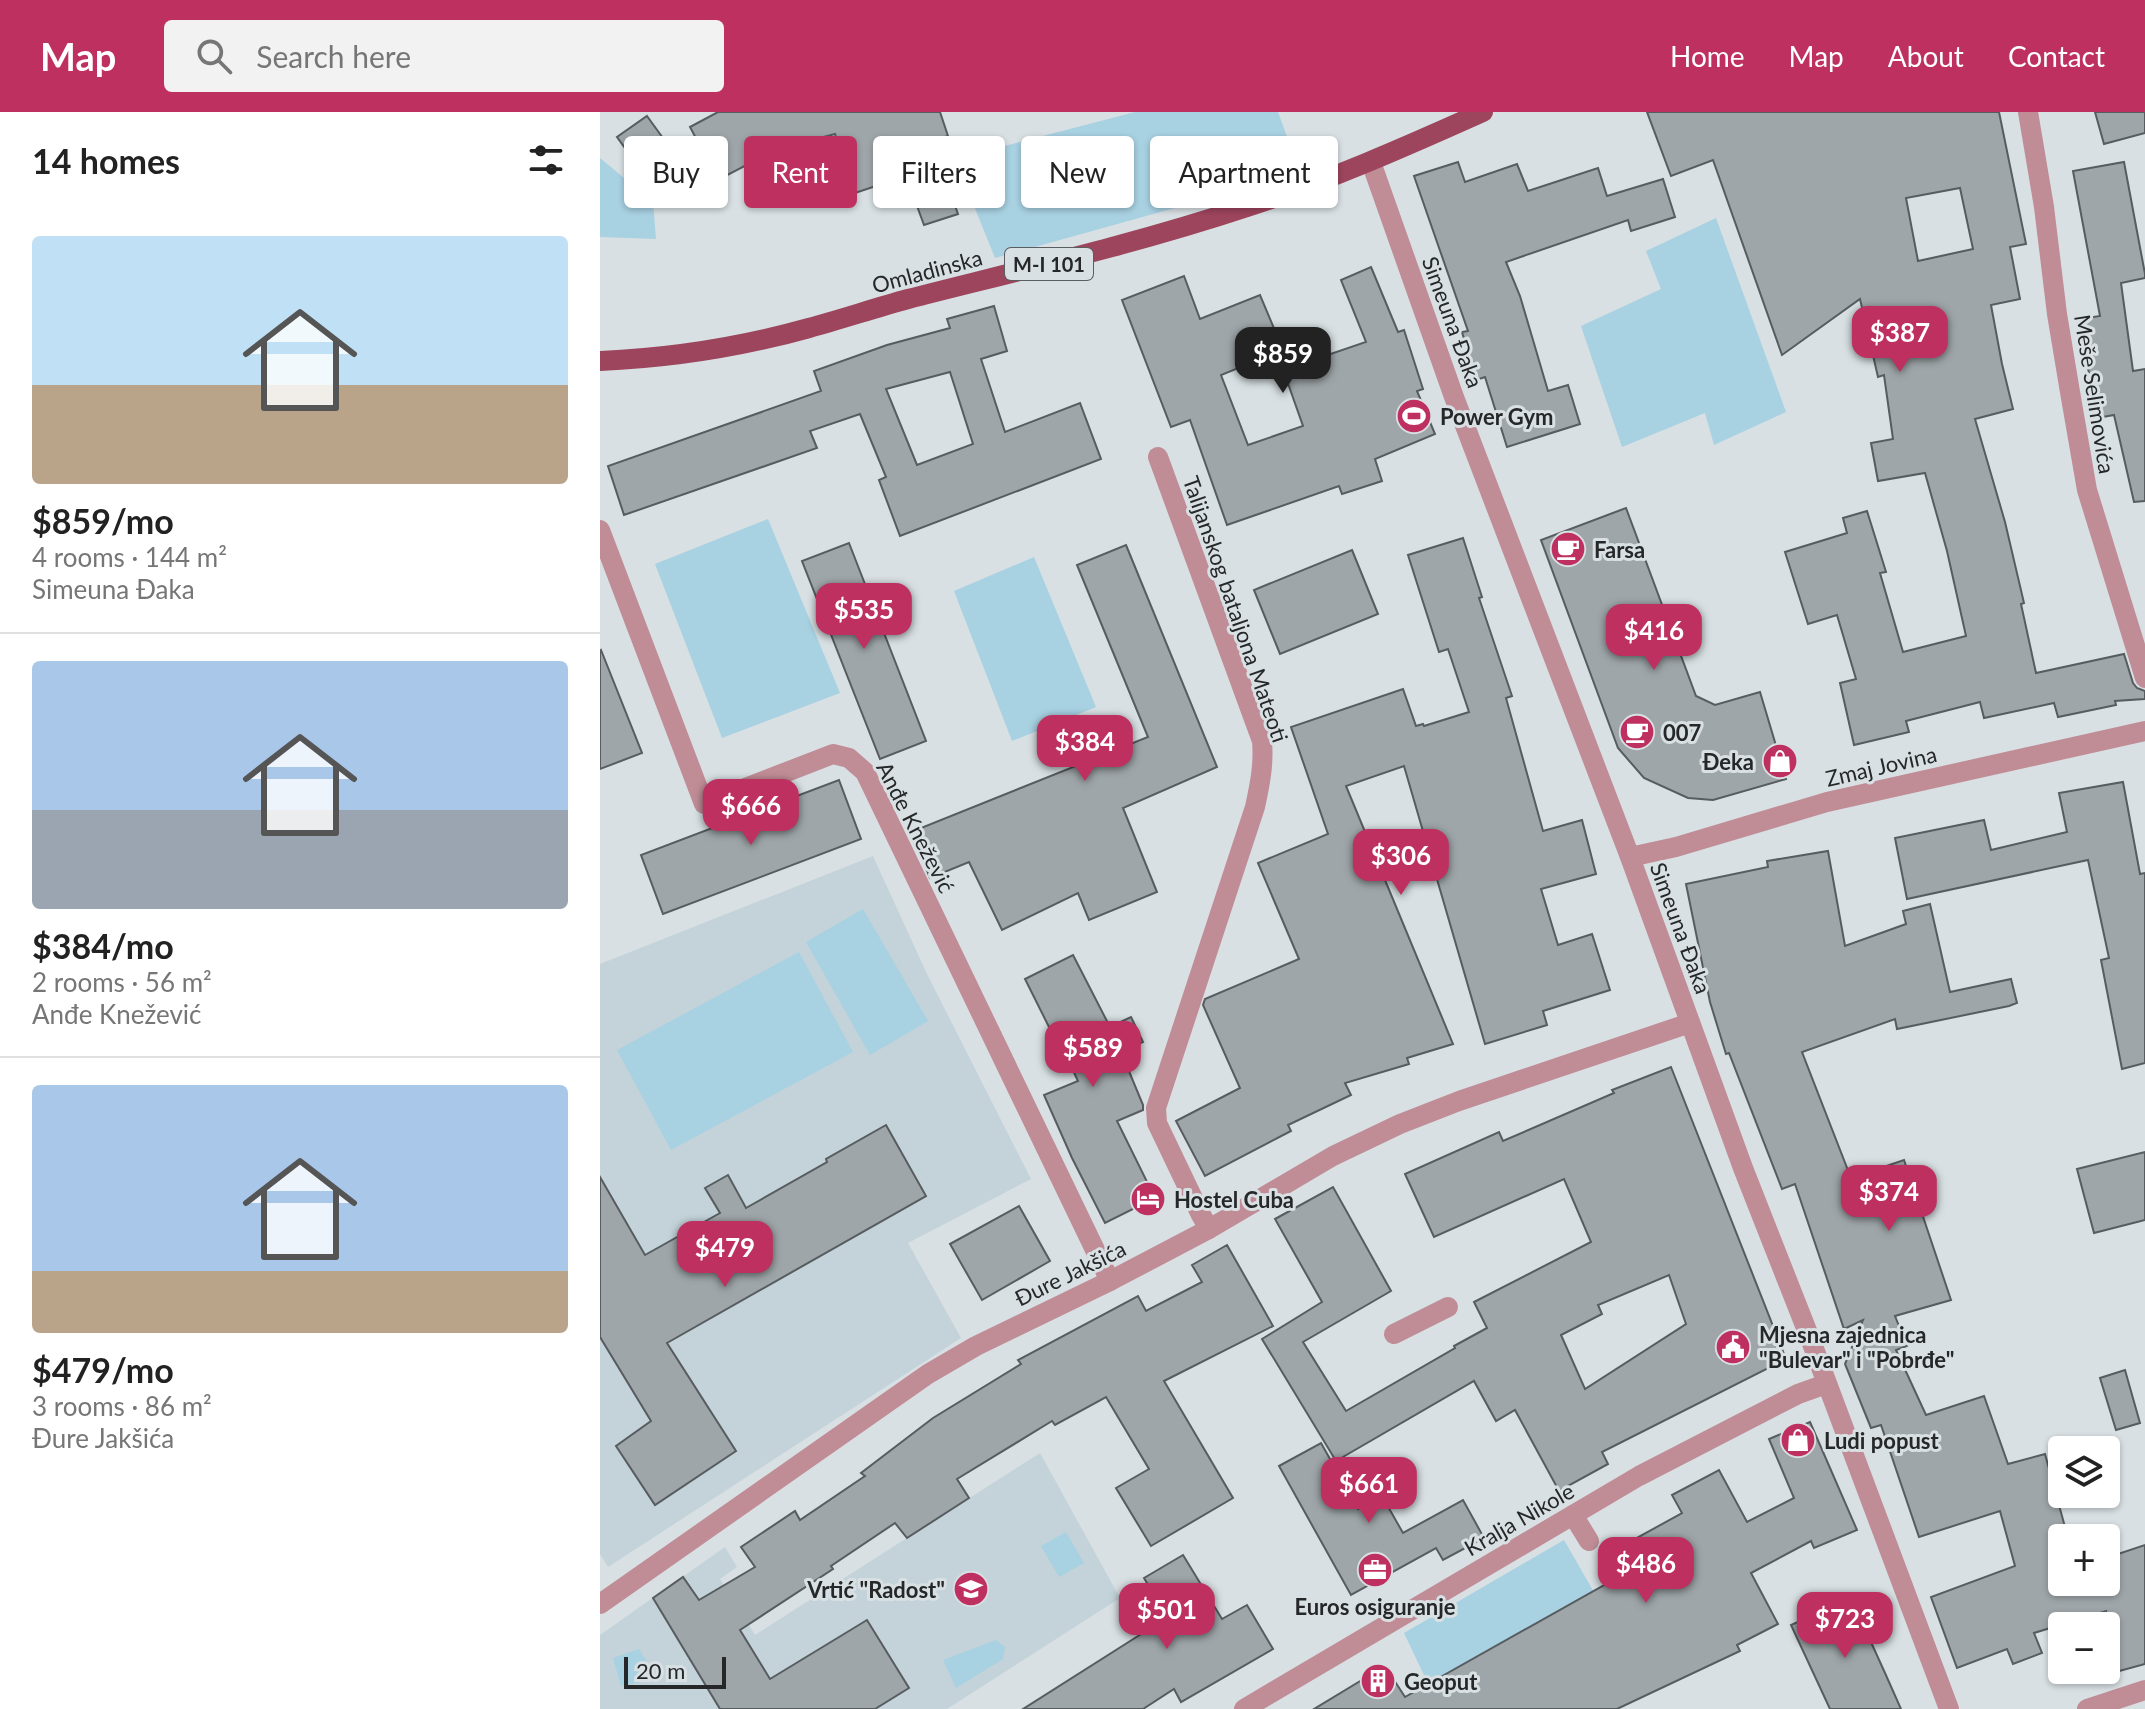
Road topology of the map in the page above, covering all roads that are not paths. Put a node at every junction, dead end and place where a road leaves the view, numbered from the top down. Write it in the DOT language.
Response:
graph roads {
  1 [pos="1483,112"];
  2 [pos="2028,112"];
  3 [pos="1371,162"];
  4 [pos="600,361"];
  5 [pos="1158,457"];
  6 [pos="600,530"];
  7 [pos="2145,678"];
  8 [pos="2145,731"];
  9 [pos="1630,857"];
  10 [pos="1690,1023"];
  11 [pos="1209,1229"];
  12 [pos="1110,1281"];
  13 [pos="1448,1307"];
  14 [pos="1394,1334"];
  15 [pos="1826,1384"];
  16 [pos="1573,1515"];
  17 [pos="1589,1541"];
  18 [pos="600,1604"];
  19 [pos="2145,1690"];
  20 [pos="1244,1709"];
  21 [pos="1949,1709"];
  22 [pos="2087,1709"];
  1 -- 3 [label="main road, Omladinska / M-I 101"];
  2 -- 7 [label="street, Meše Selimovića"];
  3 -- 4 [label="main road, Omladinska / M-I 101"];
  3 -- 9 [label="street, Simeuna Đaka"];
  5 -- 11 [label="street, Talijanskog bataljona Mateoti"];
  6 -- 12 [label="street, Anđe Knežević"];
  8 -- 9 [label="street, Zmaj Jovina"];
  9 -- 10 [label="street, Simeuna Đaka"];
  10 -- 11 [label="street, Đure Jakšića"];
  10 -- 15 [label="street, Simeuna Đaka"];
  11 -- 12 [label="street, Đure Jakšića"];
  12 -- 18 [label="street, Đure Jakšića"];
  13 -- 14 [label="street"];
  15 -- 16 [label="street, Kralja Nikole"];
  15 -- 21 [label="street, Simeuna Đaka"];
  16 -- 17 [label="street"];
  16 -- 20 [label="street, Kralja Nikole"];
  19 -- 22 [label="street"];
}
